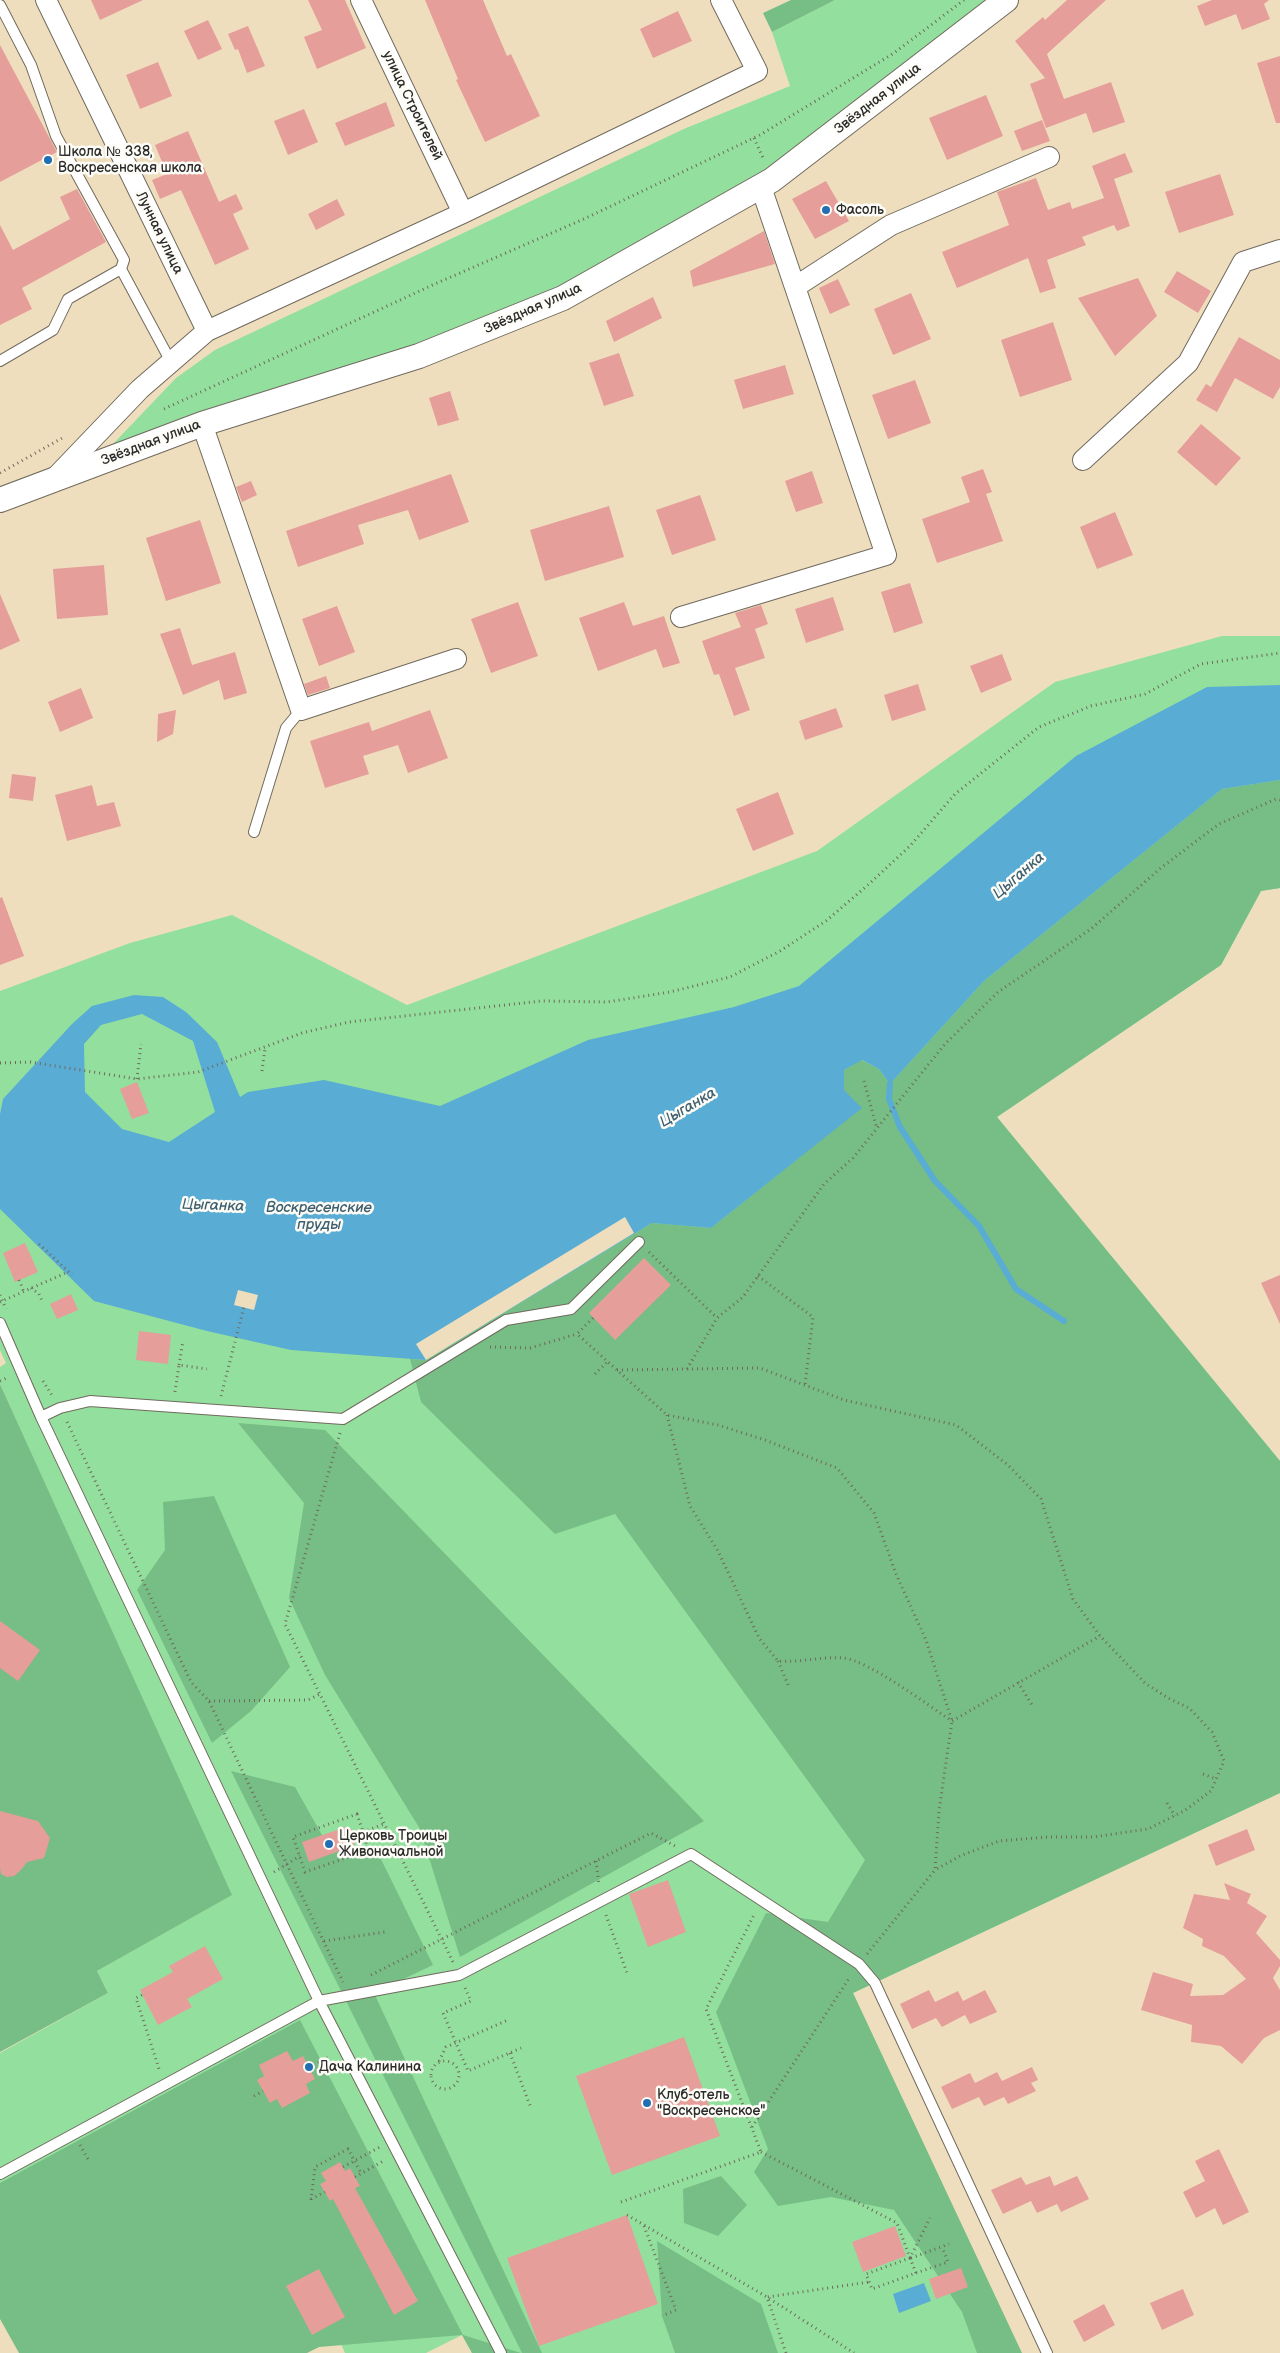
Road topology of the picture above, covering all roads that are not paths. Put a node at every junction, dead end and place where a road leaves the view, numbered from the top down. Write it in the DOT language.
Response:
graph roads {
  1 [pos="46,0"];
  2 [pos="361,0"];
  3 [pos="721,0"];
  4 [pos="1006,0"];
  5 [pos="0,5"];
  6 [pos="1049,156"];
  7 [pos="761,187"];
  8 [pos="463,212"];
  9 [pos="1280,250"];
  10 [pos="121,269"];
  11 [pos="795,287"];
  12 [pos="207,331"];
  13 [pos="0,361"];
  14 [pos="171,362"];
  15 [pos="202,424"];
  16 [pos="1083,460"];
  17 [pos="52,481"];
  18 [pos="0,500"];
  19 [pos="681,617"];
  20 [pos="456,659"];
  21 [pos="300,710"];
  22 [pos="254,832"];
  23 [pos="639,1242"];
  24 [pos="0,1323"];
  25 [pos="41,1417"];
  26 [pos="319,2001"];
  27 [pos="0,2174"];
  28 [pos="500,2353"];
  29 [pos="1047,2353"];
  1 -- 12 [label="street, Лунная улица"];
  2 -- 8 [label="street, улица Строителей"];
  3 -- 8 [label="street"];
  4 -- 7 [label="street, Звёздная улица"];
  5 -- 10 [label="lane"];
  6 -- 11 [label="street"];
  7 -- 11 [label="street"];
  7 -- 15 [label="street, Звёздная улица"];
  8 -- 12 [label="street"];
  9 -- 16 [label="street"];
  10 -- 13 [label="lane"];
  10 -- 14 [label="lane"];
  11 -- 19 [label="street"];
  12 -- 14 [label="street"];
  14 -- 17 [label="street"];
  15 -- 17 [label="street, Звёздная улица"];
  15 -- 21 [label="street"];
  17 -- 18 [label="street, Звёздная улица"];
  20 -- 21 [label="street"];
  21 -- 22 [label="lane"];
  23 -- 25 [label="lane"];
  24 -- 25 [label="lane"];
  25 -- 26 [label="lane"];
  26 -- 27 [label="lane"];
  26 -- 28 [label="lane"];
  26 -- 29 [label="lane"];
}
